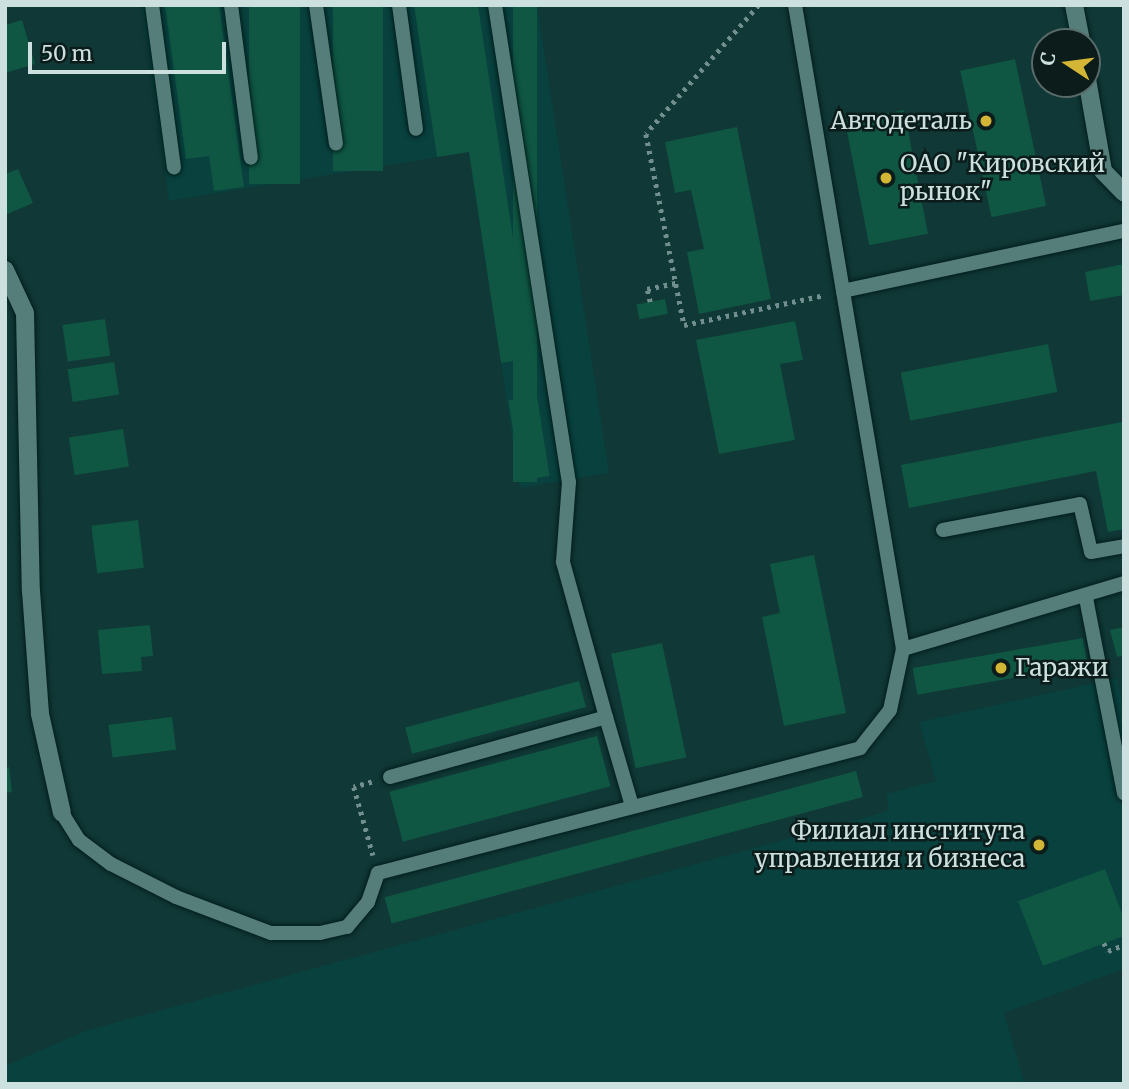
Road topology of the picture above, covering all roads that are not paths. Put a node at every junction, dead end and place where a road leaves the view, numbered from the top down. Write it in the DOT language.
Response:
graph roads {
  1 [pos="152,5"];
  2 [pos="231,5"];
  3 [pos="316,5"];
  4 [pos="399,5"];
  5 [pos="495,5"];
  6 [pos="795,5"];
  7 [pos="1074,5"];
  8 [pos="1078,28"];
  9 [pos="1090,98"];
  10 [pos="416,129"];
  11 [pos="336,144"];
  12 [pos="251,158"];
  13 [pos="174,167"];
  14 [pos="1124,193"];
  15 [pos="1124,231"];
  16 [pos="5,270"];
  17 [pos="843,291"];
  18 [pos="943,530"];
  19 [pos="1124,546"];
  20 [pos="1124,583"];
  21 [pos="1086,598"];
  22 [pos="903,649"];
  23 [pos="606,717"];
  24 [pos="390,777"];
  25 [pos="1124,793"];
  26 [pos="632,806"];
  27 [pos="62,813"];
  1 -- 13 [label="lane"];
  2 -- 12 [label="lane"];
  3 -- 11 [label="lane"];
  4 -- 10 [label="lane"];
  5 -- 23 [label="lane"];
  6 -- 17 [label="lane"];
  7 -- 8 [label="street"];
  9 -- 14 [label="street"];
  15 -- 17 [label="lane"];
  16 -- 27 [label="street"];
  17 -- 22 [label="lane"];
  18 -- 19 [label="lane"];
  20 -- 21 [label="lane"];
  21 -- 22 [label="lane"];
  21 -- 25 [label="lane"];
  22 -- 26 [label="lane"];
  23 -- 24 [label="lane"];
  23 -- 26 [label="lane"];
  26 -- 27 [label="lane"];
}
